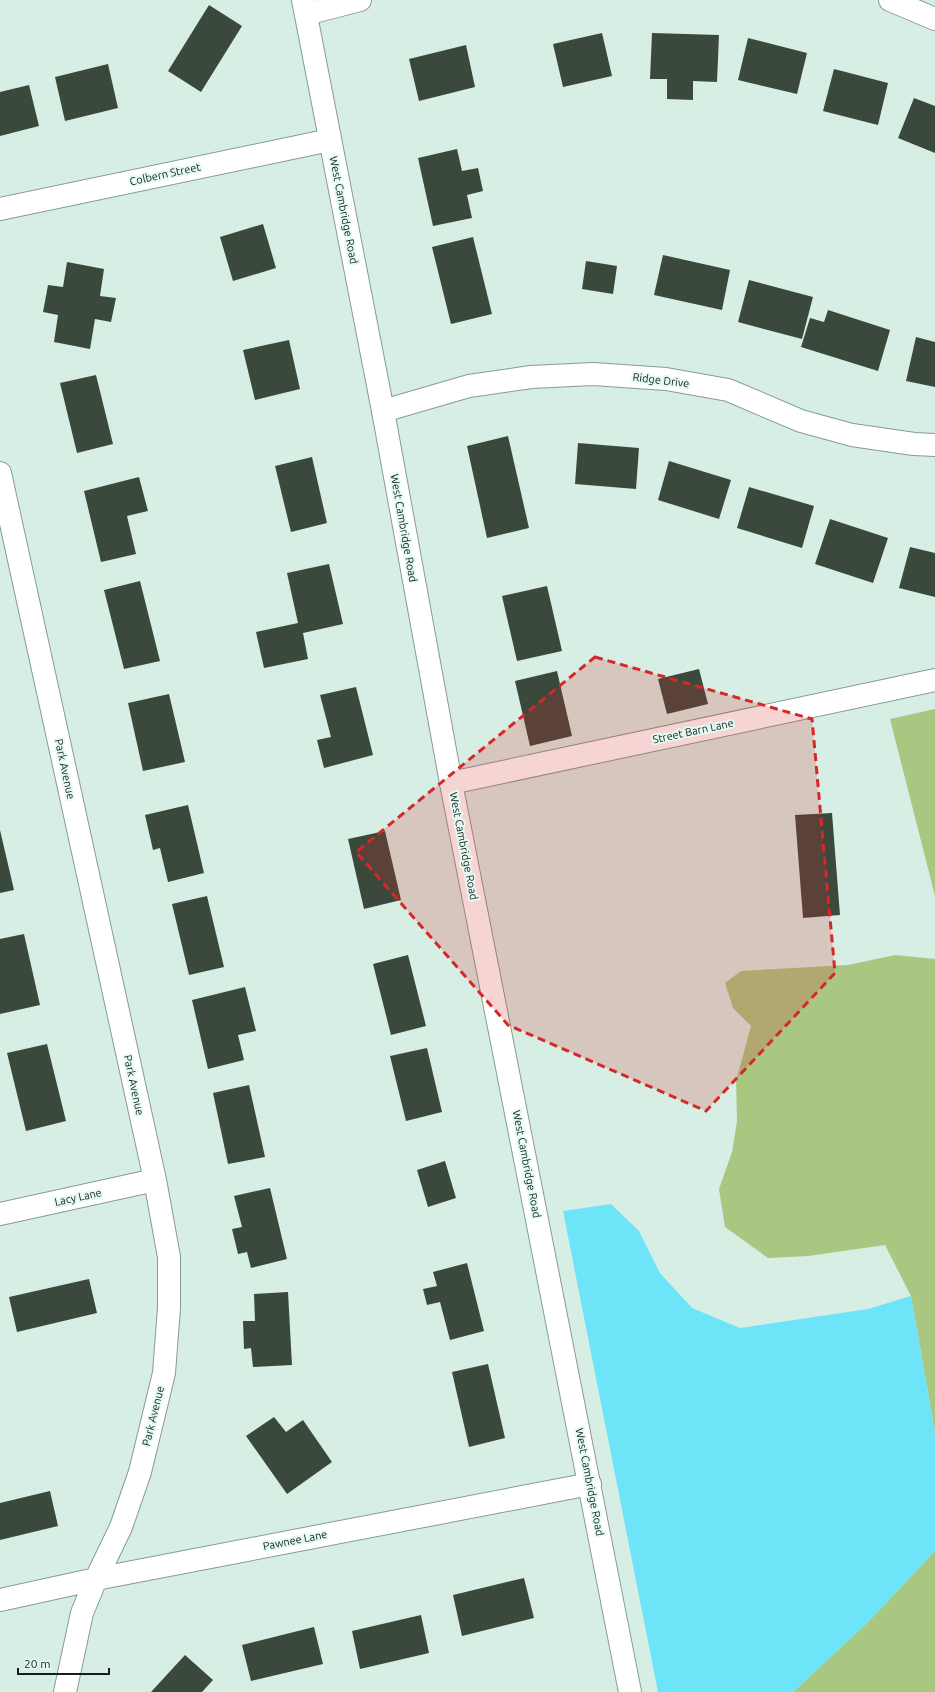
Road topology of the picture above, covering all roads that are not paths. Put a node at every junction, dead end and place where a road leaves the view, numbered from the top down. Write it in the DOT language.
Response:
graph roads {
  1 [pos="360,0"];
  2 [pos="890,0"];
  3 [pos="305,7"];
  4 [pos="935,19"];
  5 [pos="330,140"];
  6 [pos="0,209"];
  7 [pos="383,411"];
  8 [pos="935,445"];
  9 [pos="0,473"];
  10 [pos="935,680"];
  11 [pos="451,783"];
  12 [pos="155,1180"];
  13 [pos="0,1214"];
  14 [pos="590,1484"];
  15 [pos="96,1579"];
  16 [pos="0,1600"];
  17 [pos="65,1692"];
  18 [pos="630,1692"];
  1 -- 3 [label="street"];
  2 -- 4 [label="street"];
  3 -- 5 [label="street, West Cambridge Road"];
  5 -- 6 [label="street, Colbern Street"];
  5 -- 7 [label="street, West Cambridge Road"];
  7 -- 8 [label="street, Ridge Drive"];
  7 -- 11 [label="street, West Cambridge Road"];
  9 -- 12 [label="street, Park Avenue"];
  10 -- 11 [label="street, Street Barn Lane"];
  11 -- 14 [label="street, West Cambridge Road"];
  12 -- 13 [label="street, Lacy Lane"];
  12 -- 15 [label="street, Park Avenue"];
  14 -- 15 [label="street, Pawnee Lane"];
  14 -- 18 [label="street, West Cambridge Road"];
  15 -- 16 [label="street, Pawnee Lane"];
  15 -- 17 [label="street, Park Avenue"];
}
